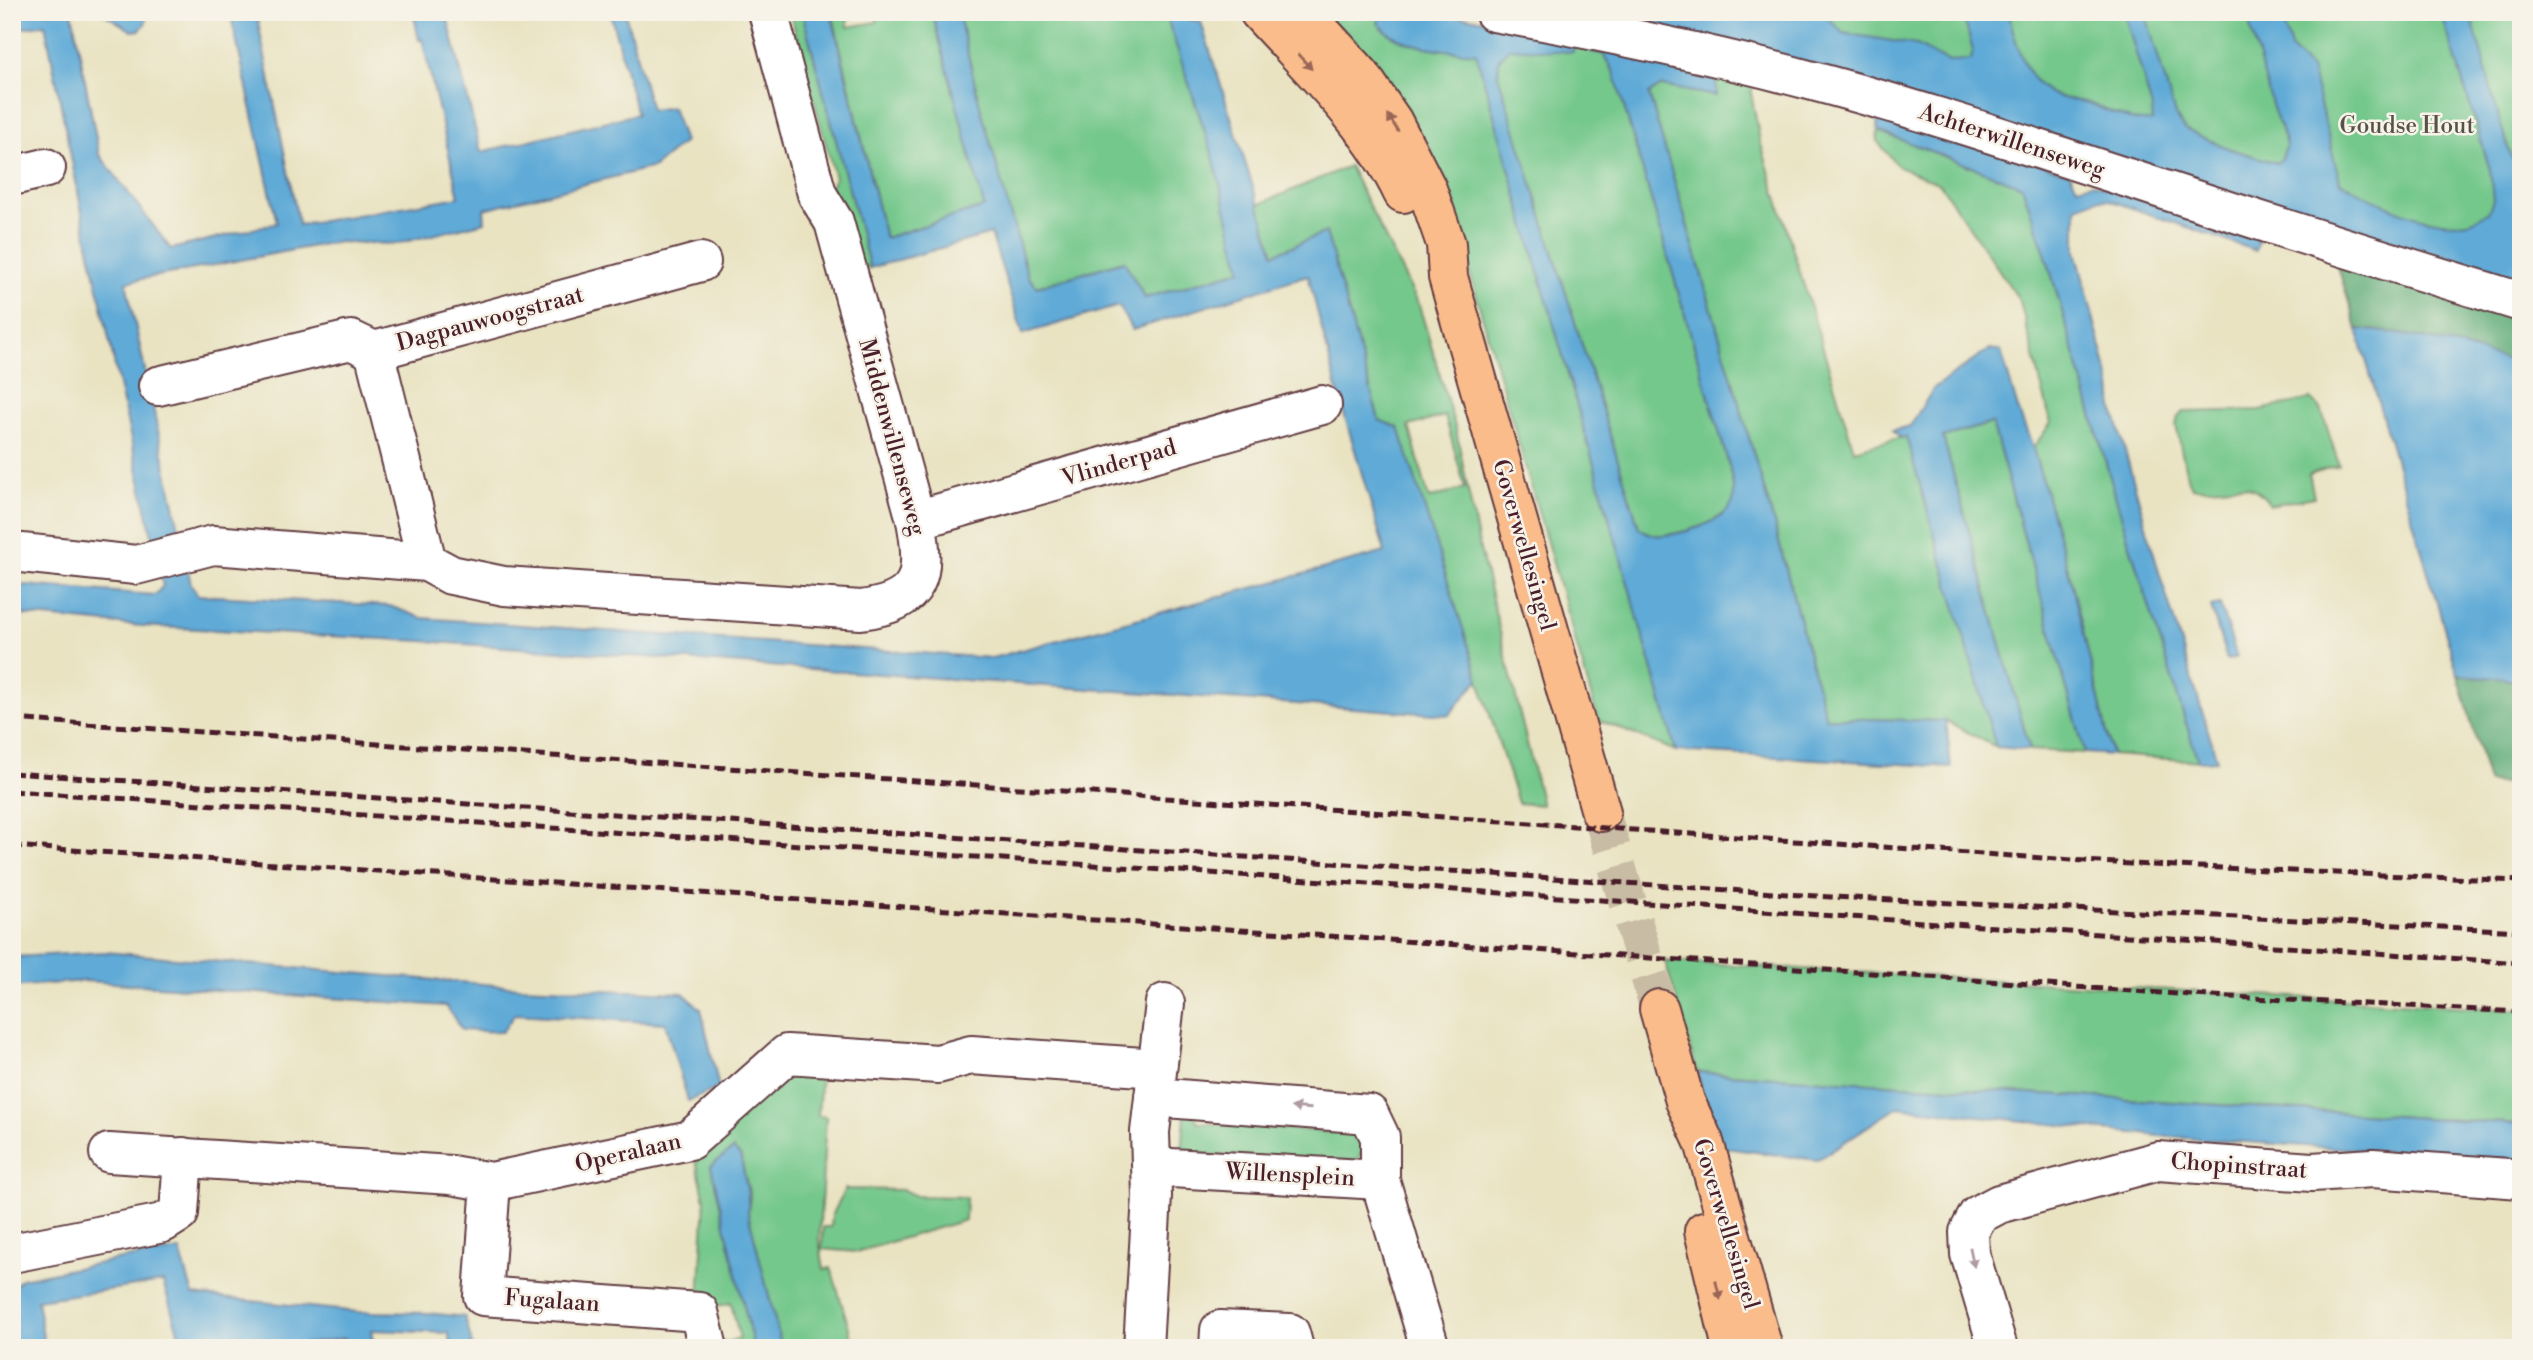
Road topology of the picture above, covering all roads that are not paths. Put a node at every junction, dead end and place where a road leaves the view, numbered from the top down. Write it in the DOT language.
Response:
graph roads {
  1 [pos="768,12"];
  2 [pos="1259,12"];
  3 [pos="1303,12"];
  4 [pos="1494,12"];
  5 [pos="701,262"];
  6 [pos="1448,277"];
  7 [pos="2521,302"];
  8 [pos="374,351"];
  9 [pos="158,386"];
  10 [pos="1322,405"];
  11 [pos="916,520"];
  12 [pos="12,552"];
  13 [pos="427,562"];
  14 [pos="1601,812"];
  15 [pos="1165,1003"];
  16 [pos="1659,1009"];
  17 [pos="1156,1083"];
  18 [pos="1685,1101"];
  19 [pos="109,1153"];
  20 [pos="183,1157"];
  21 [pos="1153,1167"];
  22 [pos="2521,1178"];
  23 [pos="1380,1180"];
  24 [pos="491,1182"];
  25 [pos="12,1253"];
  26 [pos="708,1348"];
  27 [pos="1143,1348"];
  28 [pos="1219,1348"];
  29 [pos="1294,1348"];
  30 [pos="1430,1348"];
  31 [pos="1732,1348"];
  32 [pos="1763,1348"];
  33 [pos="1998,1348"];
  1 -- 11 [label="street, Middenwillenseweg"];
  2 -- 6 [label="main road, Goverwellesingel, one-way"];
  6 -- 3 [label="main road, Goverwellesingel, one-way"];
  4 -- 7 [label="street, Achterwillenseweg"];
  5 -- 8 [label="street, Dagpauwoogstraat"];
  6 -- 14 [label="main road, Goverwellesingel"];
  8 -- 9 [label="street, Dagpauwoogstraat"];
  8 -- 13 [label="street"];
  10 -- 11 [label="street, Vlinderpad"];
  11 -- 13 [label="street, Middenwillenseweg"];
  12 -- 13 [label="street, Middenwillenseweg"];
  15 -- 17 [label="street"];
  16 -- 18 [label="main road, Goverwellesingel"];
  17 -- 21 [label="street"];
  23 -- 17 [label="street, Willensplein, one-way"];
  17 -- 24 [label="street, Operalaan"];
  18 -- 31 [label="main road, Goverwellesingel, one-way"];
  18 -- 32 [label="main road, Goverwellesingel"];
  19 -- 20 [label="street, Operalaan"];
  20 -- 24 [label="street, Operalaan"];
  20 -- 25 [label="street"];
  21 -- 23 [label="street, Willensplein"];
  21 -- 27 [label="street"];
  22 -- 33 [label="street, Chopinstraat, one-way"];
  23 -- 30 [label="street"];
  24 -- 26 [label="street, Fugalaan"];
  28 -- 29 [label="street"];
}
